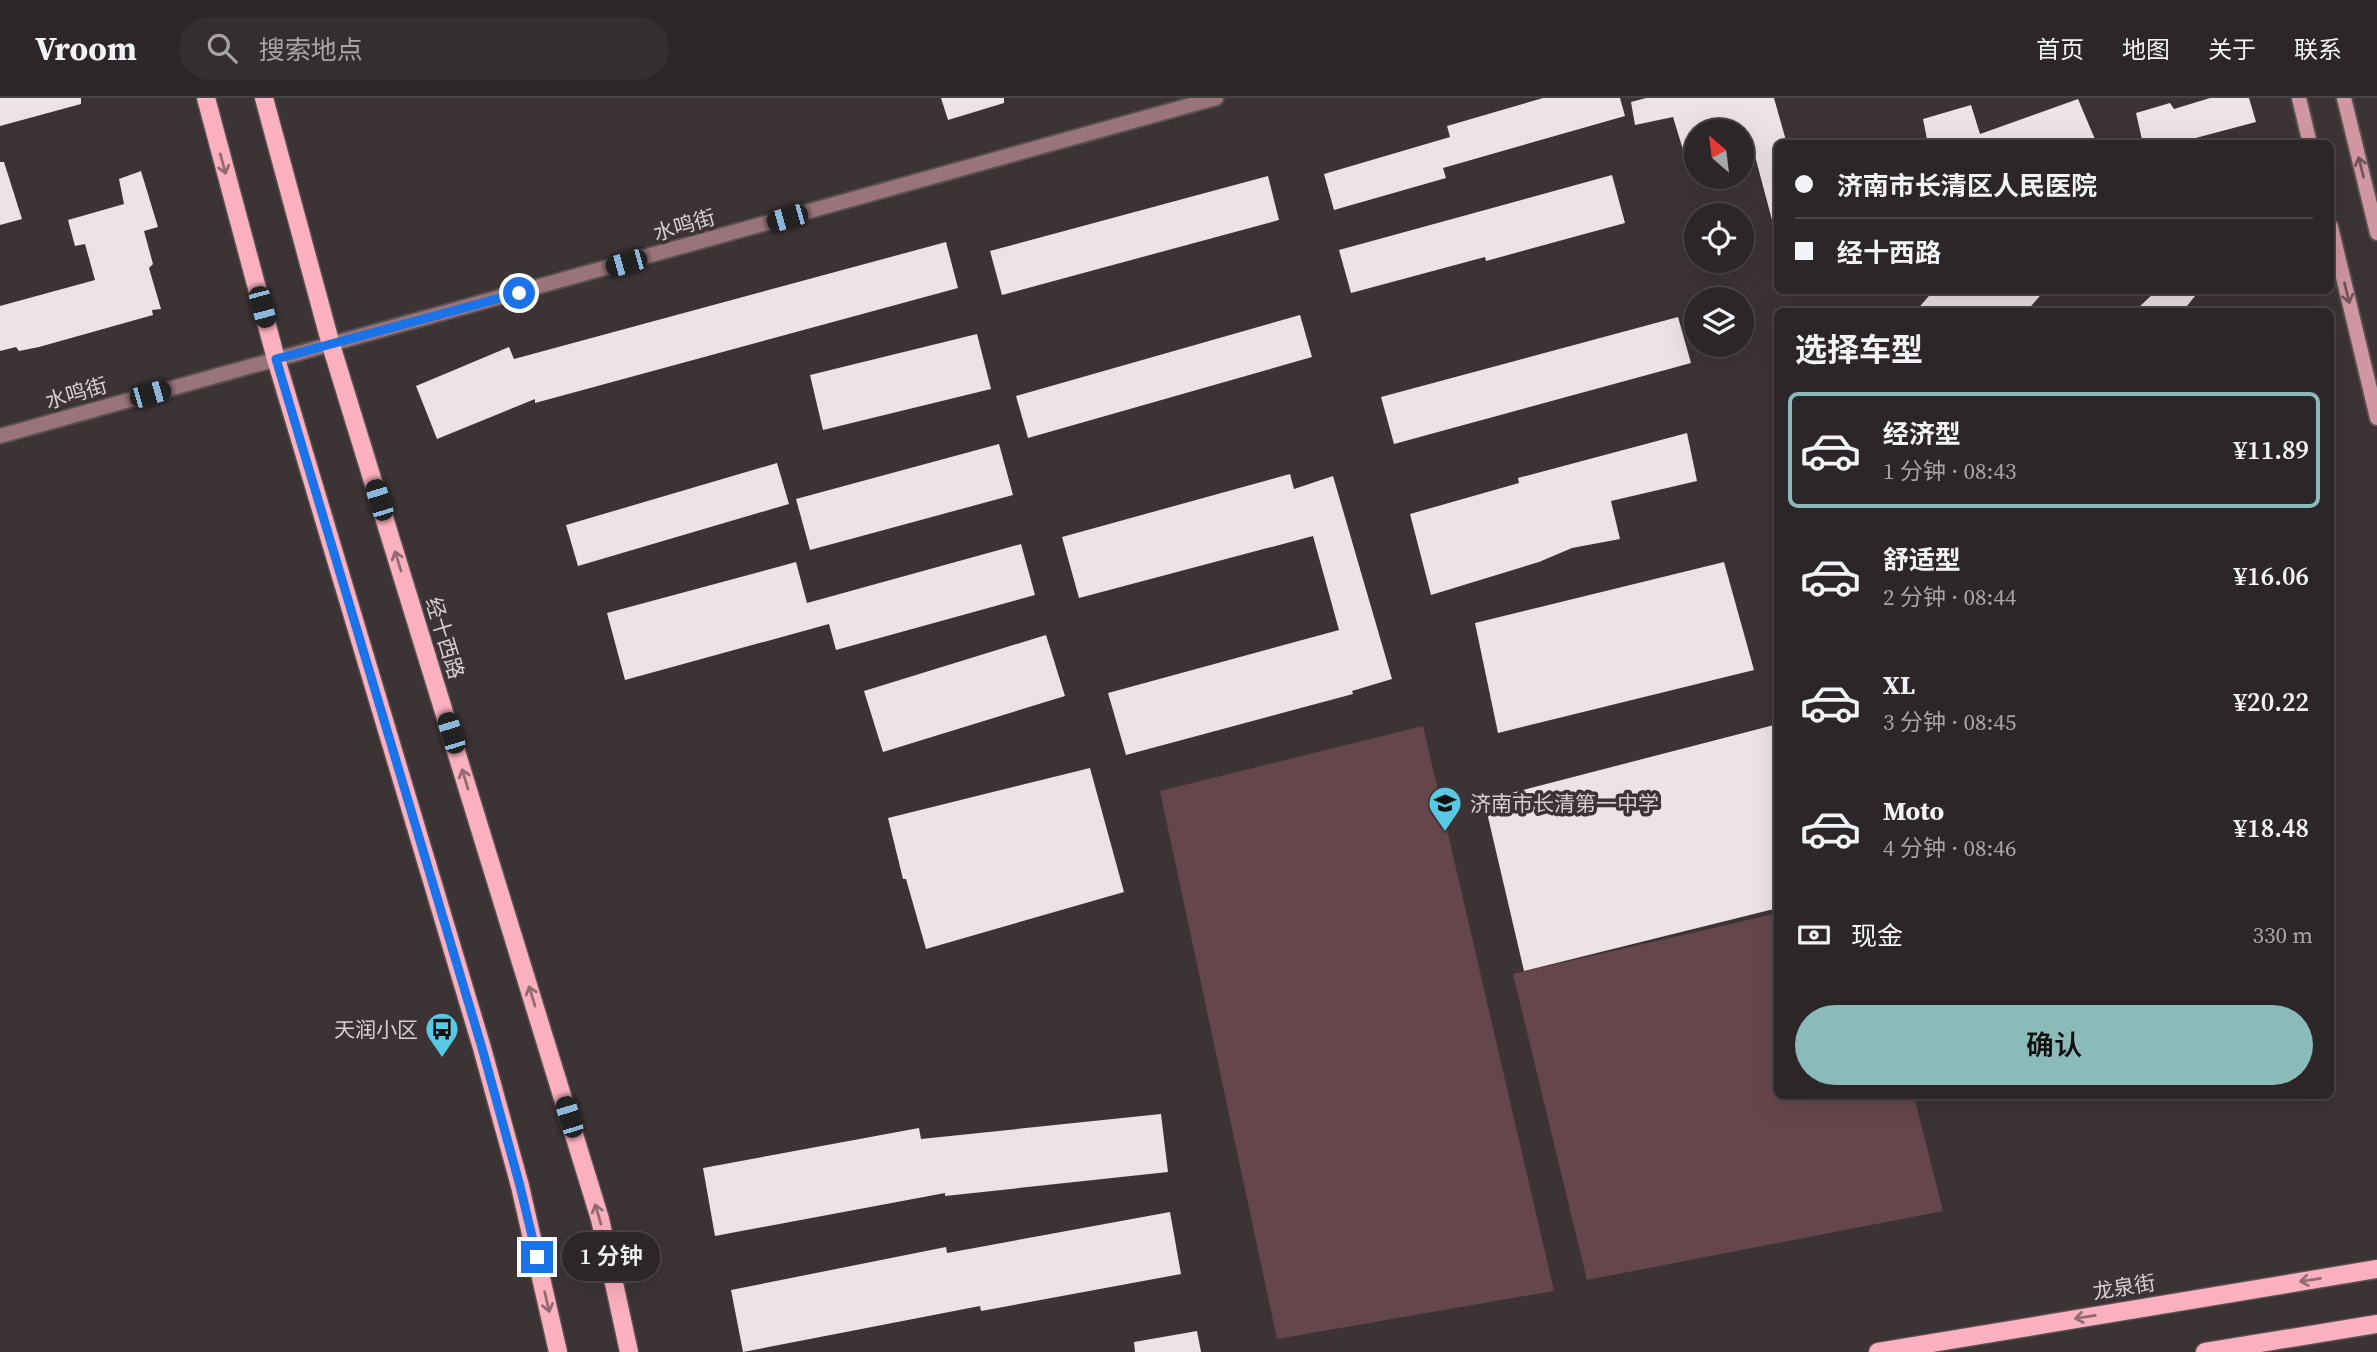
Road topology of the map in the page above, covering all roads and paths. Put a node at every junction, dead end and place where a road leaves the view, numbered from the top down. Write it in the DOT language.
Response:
graph roads {
  1 [pos="206,98"];
  2 [pos="264,98"];
  3 [pos="1216,98"];
  4 [pos="2299,98"];
  5 [pos="2344,98"];
  6 [pos="2310,140"];
  7 [pos="2377,233"];
  8 [pos="2334,239"];
  9 [pos="331,345"];
  10 [pos="276,359"];
  11 [pos="2377,418"];
  12 [pos="0,436"];
  13 [pos="2377,1269"];
  14 [pos="2377,1324"];
  15 [pos="558,1352"];
  16 [pos="629,1352"];
  17 [pos="1878,1352"];
  18 [pos="2205,1352"];
  1 -- 10 [label="main road, one-way"];
  2 -- 9 [label="main road, 经十西路"];
  3 -- 9 [label="street, 水鸣街"];
  4 -- 6 [label="main road"];
  7 -- 5 [label="main road, one-way"];
  8 -- 11 [label="main road, one-way"];
  9 -- 10 [label="street, 水鸣街"];
  16 -- 9 [label="main road, 经十西路, one-way"];
  10 -- 12 [label="street, 水鸣街"];
  10 -- 15 [label="main road, one-way"];
  13 -- 17 [label="main road, 龙泉街, one-way"];
  14 -- 18 [label="main road"];
}
